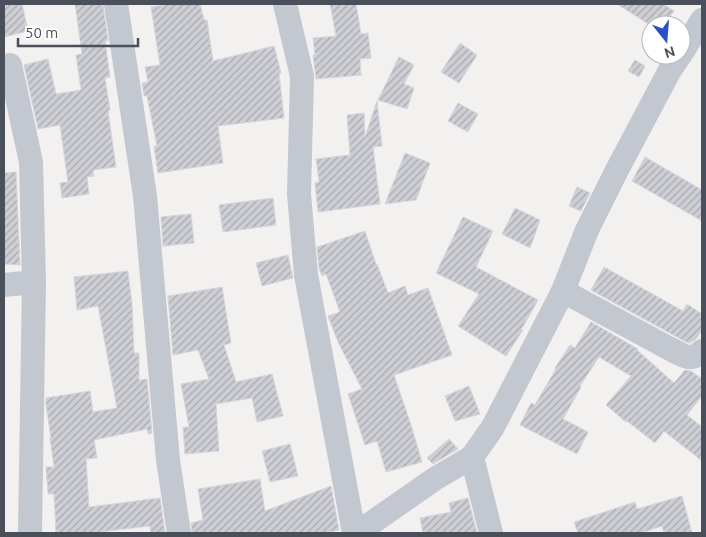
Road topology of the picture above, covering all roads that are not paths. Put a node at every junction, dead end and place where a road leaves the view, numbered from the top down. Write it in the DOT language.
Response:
graph roads {
  1 [pos="116,4"];
  2 [pos="285,4"];
  3 [pos="694,4"];
  4 [pos="702,9"];
  5 [pos="702,20"];
  6 [pos="691,38"];
  7 [pos="10,65"];
  8 [pos="673,65"];
  9 [pos="34,282"];
  10 [pos="4,284"];
  11 [pos="563,291"];
  12 [pos="702,351"];
  13 [pos="472,457"];
  14 [pos="30,533"];
  15 [pos="179,533"];
  16 [pos="355,533"];
  17 [pos="490,533"];
  1 -- 15 [label="street"];
  2 -- 16 [label="street"];
  3 -- 4 [label="street"];
  5 -- 6 [label="street"];
  7 -- 9 [label="street"];
  8 -- 11 [label="street"];
  9 -- 10 [label="street"];
  9 -- 14 [label="street"];
  11 -- 12 [label="street"];
  11 -- 13 [label="street"];
  13 -- 16 [label="street"];
  13 -- 17 [label="street"];
}
